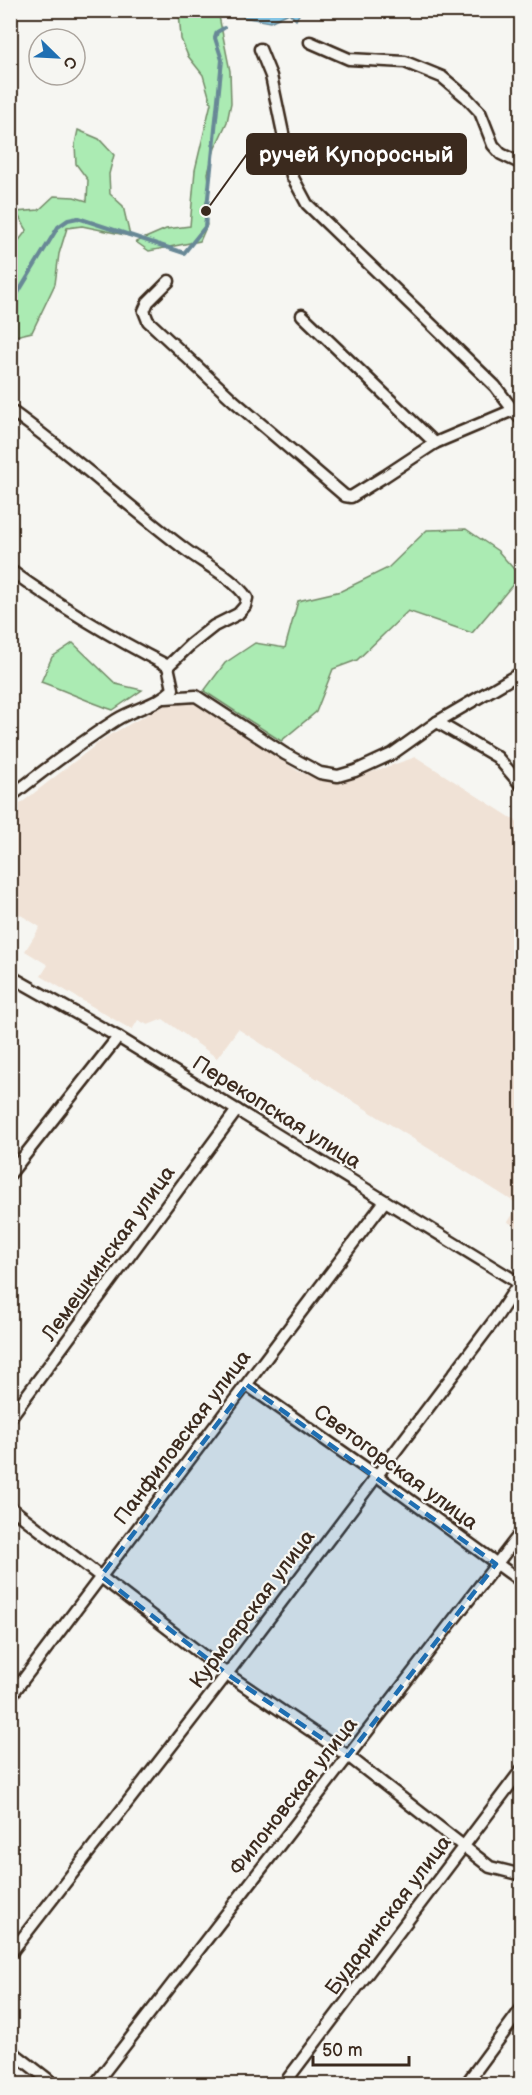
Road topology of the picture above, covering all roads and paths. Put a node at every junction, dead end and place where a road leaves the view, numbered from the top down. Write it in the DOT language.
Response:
graph roads {
  1 [pos="310,42"];
  2 [pos="260,49"];
  3 [pos="522,164"];
  4 [pos="170,281"];
  5 [pos="302,315"];
  6 [pos="10,410"];
  7 [pos="513,410"];
  8 [pos="522,420"];
  9 [pos="435,443"];
  10 [pos="10,570"];
  11 [pos="168,666"];
  12 [pos="522,672"];
  13 [pos="165,698"];
  14 [pos="437,722"];
  15 [pos="522,786"];
  16 [pos="10,797"];
  17 [pos="10,976"];
  18 [pos="118,1037"];
  19 [pos="237,1110"];
  20 [pos="10,1174"];
  21 [pos="384,1201"];
  22 [pos="520,1284"];
  23 [pos="247,1385"];
  24 [pos="10,1418"];
  25 [pos="377,1476"];
  26 [pos="10,1507"];
  27 [pos="522,1531"];
  28 [pos="496,1564"];
  29 [pos="101,1576"];
  30 [pos="522,1582"];
  31 [pos="227,1674"];
  32 [pos="10,1697"];
  33 [pos="348,1756"];
  34 [pos="522,1769"];
  35 [pos="464,1848"];
  36 [pos="522,1875"];
  37 [pos="10,1954"];
  38 [pos="522,2008"];
  39 [pos="10,2050"];
  40 [pos="54,2085"];
  41 [pos="96,2085"];
  42 [pos="284,2085"];
  43 [pos="466,2085"];
  1 -- 3 [label="street"];
  2 -- 7 [label="street"];
  4 -- 9 [label="street"];
  5 -- 9 [label="street"];
  6 -- 11 [label="street"];
  7 -- 8 [label="street"];
  7 -- 9 [label="street"];
  10 -- 11 [label="street"];
  11 -- 13 [label="street"];
  12 -- 14 [label="street"];
  13 -- 14 [label="street"];
  13 -- 16 [label="street"];
  14 -- 15 [label="street"];
  17 -- 18 [label="street, Перекопская улица"];
  18 -- 19 [label="street, Перекопская улица"];
  18 -- 20 [label="street"];
  19 -- 21 [label="street, Перекопская улица"];
  19 -- 24 [label="street, Лемешкинская улица"];
  21 -- 22 [label="street, Перекопская улица"];
  21 -- 23 [label="street, Панфиловская улица"];
  22 -- 25 [label="street, Курмоярская улица"];
  23 -- 25 [label="street, Светогорская улица"];
  23 -- 29 [label="street, Панфиловская улица"];
  25 -- 28 [label="street, Светогорская улица"];
  25 -- 31 [label="street, Курмоярская улица"];
  26 -- 29 [label="street"];
  27 -- 28 [label="street, Филоновская улица"];
  28 -- 30 [label="street, Светогорская улица"];
  28 -- 33 [label="street, Филоновская улица"];
  29 -- 31 [label="street"];
  29 -- 32 [label="street, Панфиловская улица"];
  31 -- 33 [label="street"];
  31 -- 37 [label="street, Курмоярская улица"];
  33 -- 35 [label="street"];
  33 -- 41 [label="street, Филоновская улица"];
  34 -- 35 [label="street, Бударинская улица"];
  35 -- 36 [label="street"];
  35 -- 42 [label="street, Бударинская улица"];
  38 -- 43 [label="street"];
  39 -- 40 [label="street"];
}
